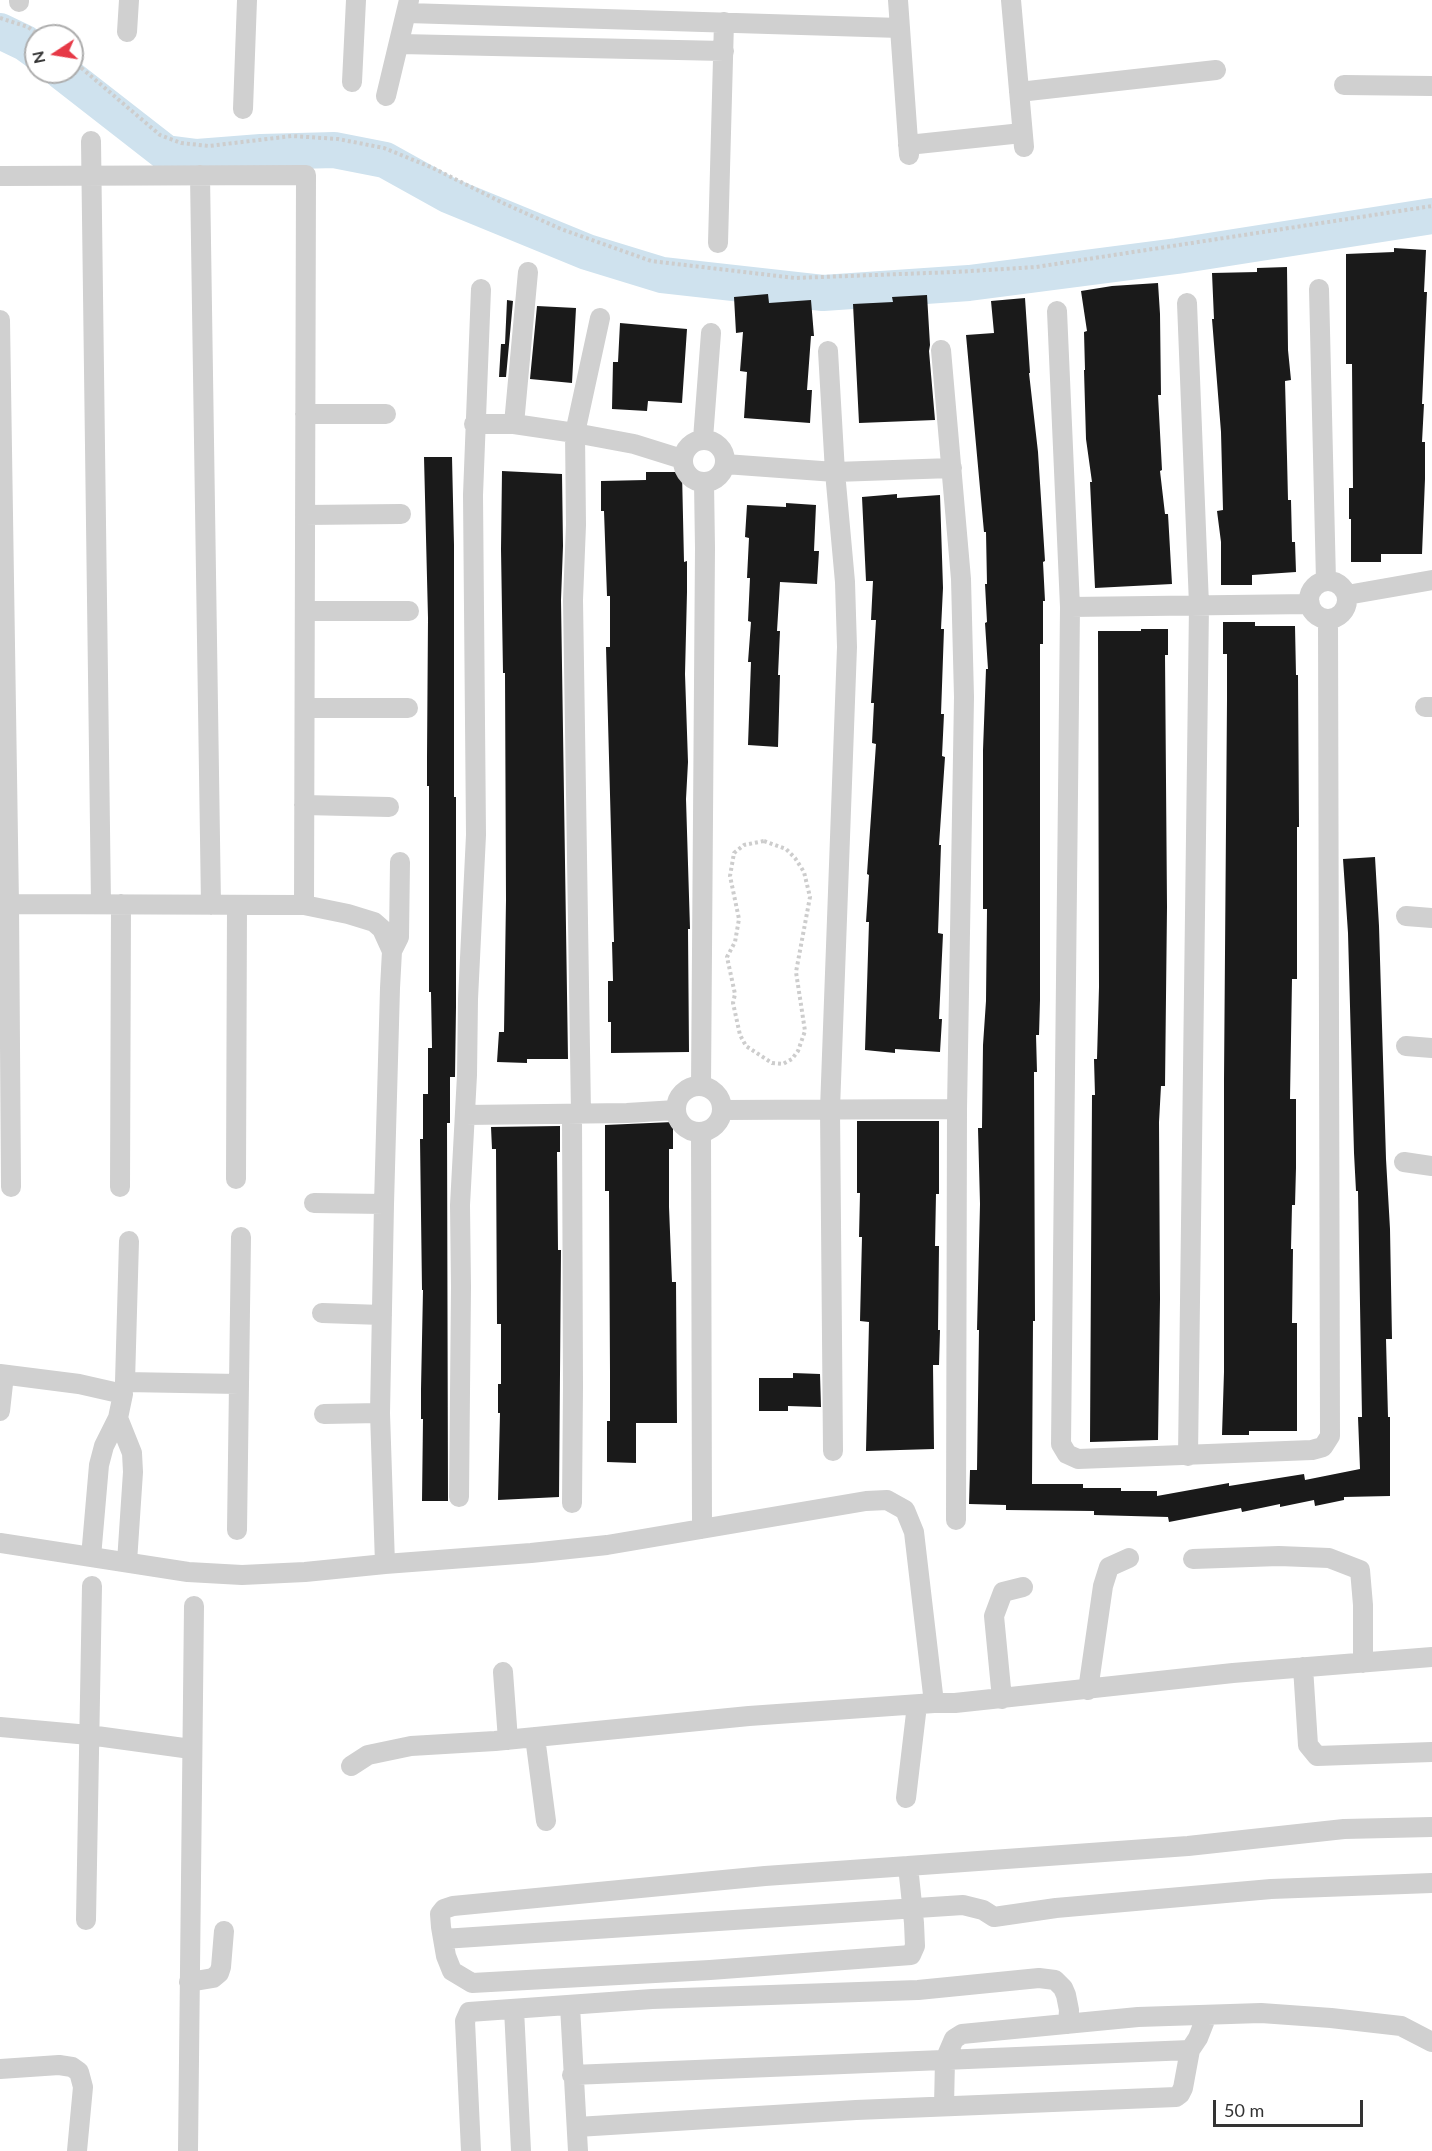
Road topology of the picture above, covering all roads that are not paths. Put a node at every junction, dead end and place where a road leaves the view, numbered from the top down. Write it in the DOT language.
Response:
graph roads {
  1 [pos="129,0"];
  2 [pos="247,0"];
  3 [pos="356,0"];
  4 [pos="898,0"];
  5 [pos="1011,0"];
  6 [pos="408,6"];
  7 [pos="724,22"];
  8 [pos="900,28"];
  9 [pos="127,32"];
  10 [pos="400,44"];
  11 [pos="724,51"];
  12 [pos="1216,70"];
  13 [pos="352,82"];
  14 [pos="1344,85"];
  15 [pos="1432,86"];
  16 [pos="1019,92"];
  17 [pos="386,96"];
  18 [pos="243,109"];
  19 [pos="91,141"];
  20 [pos="201,175"];
  21 [pos="0,176"];
  22 [pos="92,176"];
  23 [pos="718,243"];
  24 [pos="528,272"];
  25 [pos="481,289"];
  26 [pos="1319,289"];
  27 [pos="1187,303"];
  28 [pos="1057,311"];
  29 [pos="600,318"];
  30 [pos="0,320"];
  31 [pos="711,333"];
  32 [pos="941,350"];
  33 [pos="828,351"];
  34 [pos="305,414"];
  35 [pos="386,414"];
  36 [pos="474,424"];
  37 [pos="514,424"];
  38 [pos="575,433"];
  39 [pos="703,439"];
  40 [pos="682,459"];
  41 [pos="725,465"];
  42 [pos="952,468"];
  43 [pos="835,472"];
  44 [pos="704,482"];
  45 [pos="305,514"];
  46 [pos="401,514"];
  47 [pos="1432,580"];
  48 [pos="1326,581"];
  49 [pos="1347,595"];
  50 [pos="1310,604"];
  51 [pos="1199,605"];
  52 [pos="1070,607"];
  53 [pos="305,611"];
  54 [pos="409,612"];
  55 [pos="1328,619"];
  56 [pos="305,708"];
  57 [pos="408,708"];
  58 [pos="304,805"];
  59 [pos="389,807"];
  60 [pos="400,862"];
  61 [pos="4,904"];
  62 [pos="101,904"];
  63 [pos="121,904"];
  64 [pos="211,905"];
  65 [pos="237,905"];
  66 [pos="304,905"];
  67 [pos="1406,916"];
  68 [pos="1432,918"];
  69 [pos="393,951"];
  70 [pos="1406,1046"];
  71 [pos="1432,1048"];
  72 [pos="701,1086"];
  73 [pos="830,1109"];
  74 [pos="957,1109"];
  75 [pos="676,1110"];
  76 [pos="722,1110"];
  77 [pos="576,1114"];
  78 [pos="465,1115"];
  79 [pos="701,1132"];
  80 [pos="1404,1162"];
  81 [pos="1432,1166"];
  82 [pos="236,1179"];
  83 [pos="11,1187"];
  84 [pos="120,1187"];
  85 [pos="314,1203"];
  86 [pos="384,1204"];
  87 [pos="241,1237"];
  88 [pos="129,1241"];
  89 [pos="322,1313"];
  90 [pos="382,1315"];
  91 [pos="2,1374"];
  92 [pos="239,1384"];
  93 [pos="124,1388"];
  94 [pos="0,1411"];
  95 [pos="380,1413"];
  96 [pos="324,1414"];
  97 [pos="118,1418"];
  98 [pos="833,1451"];
  99 [pos="1188,1456"];
  100 [pos="459,1497"];
  101 [pos="572,1503"];
  102 [pos="956,1520"];
  103 [pos="702,1529"];
  104 [pos="237,1530"];
  105 [pos="0,1544"];
  106 [pos="91,1557"];
  107 [pos="1129,1558"];
  108 [pos="1193,1559"];
  109 [pos="127,1562"];
  110 [pos="385,1564"];
  111 [pos="92,1586"];
  112 [pos="1023,1587"];
  113 [pos="194,1606"];
  114 [pos="1432,1657"];
  115 [pos="1363,1663"];
  116 [pos="1303,1667"];
  117 [pos="503,1672"];
  118 [pos="1088,1690"];
  119 [pos="1002,1699"];
  120 [pos="925,1704"];
  121 [pos="0,1727"];
  122 [pos="89,1735"];
  123 [pos="535,1737"];
  124 [pos="508,1740"];
  125 [pos="191,1749"];
  126 [pos="1432,1752"];
  127 [pos="351,1766"];
  128 [pos="906,1798"];
  129 [pos="546,1821"];
  130 [pos="1432,1827"];
  131 [pos="908,1866"];
  132 [pos="1432,1883"];
  133 [pos="913,1907"];
  134 [pos="86,1920"];
  135 [pos="224,1930"];
  136 [pos="443,1939"];
  137 [pos="189,1982"];
  138 [pos="570,2006"];
  139 [pos="514,2009"];
  140 [pos="1207,2015"];
  141 [pos="1068,2024"];
  142 [pos="1432,2042"];
  143 [pos="1190,2050"];
  144 [pos="945,2060"];
  145 [pos="0,2069"];
  146 [pos="572,2075"];
  147 [pos="944,2106"];
  148 [pos="577,2127"];
  149 [pos="77,2151"];
  150 [pos="188,2151"];
  151 [pos="471,2151"];
  152 [pos="521,2151"];
  153 [pos="578,2151"];
  1 -- 9 [label="street"];
  2 -- 18 [label="street"];
  3 -- 13 [label="street"];
  4 -- 8 [label="street"];
  5 -- 16 [label="street"];
  6 -- 7 [label="street"];
  6 -- 10 [label="street"];
  7 -- 8 [label="street"];
  7 -- 11 [label="street"];
  8 -- 16 [label="street"];
  10 -- 11 [label="street"];
  10 -- 17 [label="street"];
  11 -- 23 [label="street"];
  12 -- 16 [label="street"];
  14 -- 15 [label="street"];
  19 -- 22 [label="street"];
  20 -- 22 [label="street"];
  20 -- 34 [label="street"];
  20 -- 64 [label="street"];
  21 -- 22 [label="street"];
  22 -- 62 [label="street"];
  24 -- 37 [label="street"];
  25 -- 36 [label="street"];
  26 -- 48 [label="street"];
  27 -- 51 [label="street"];
  28 -- 52 [label="street"];
  29 -- 38 [label="street"];
  30 -- 61 [label="street"];
  31 -- 39 [label="street"];
  32 -- 42 [label="street"];
  33 -- 43 [label="street"];
  34 -- 35 [label="street"];
  34 -- 45 [label="street"];
  36 -- 37 [label="street"];
  36 -- 78 [label="street"];
  37 -- 38 [label="street"];
  38 -- 40 [label="street"];
  38 -- 77 [label="street"];
  39 -- 40 [label="street"];
  39 -- 41 [label="street"];
  40 -- 44 [label="street"];
  41 -- 43 [label="street"];
  41 -- 44 [label="street"];
  42 -- 43 [label="street"];
  42 -- 74 [label="street"];
  43 -- 73 [label="street"];
  44 -- 72 [label="street"];
  45 -- 46 [label="street"];
  45 -- 53 [label="street"];
  47 -- 49 [label="street"];
  48 -- 49 [label="street"];
  48 -- 50 [label="street"];
  49 -- 55 [label="street"];
  50 -- 51 [label="street"];
  50 -- 55 [label="street"];
  51 -- 52 [label="street"];
  51 -- 99 [label="street"];
  52 -- 99 [label="street"];
  53 -- 54 [label="street"];
  53 -- 56 [label="street"];
  55 -- 99 [label="street"];
  56 -- 57 [label="street"];
  56 -- 58 [label="street"];
  58 -- 59 [label="street"];
  58 -- 66 [label="street"];
  60 -- 69 [label="street"];
  61 -- 62 [label="street"];
  61 -- 83 [label="street"];
  62 -- 63 [label="street"];
  63 -- 64 [label="street"];
  63 -- 84 [label="street"];
  64 -- 65 [label="street"];
  65 -- 66 [label="street"];
  65 -- 82 [label="street"];
  66 -- 69 [label="street"];
  67 -- 68 [label="street"];
  69 -- 86 [label="street"];
  70 -- 71 [label="street"];
  72 -- 75 [label="street"];
  72 -- 76 [label="street"];
  73 -- 74 [label="street"];
  73 -- 76 [label="street"];
  73 -- 98 [label="street"];
  74 -- 102 [label="street"];
  75 -- 77 [label="street"];
  75 -- 79 [label="street"];
  76 -- 79 [label="street"];
  77 -- 78 [label="street"];
  77 -- 101 [label="street"];
  78 -- 100 [label="street"];
  79 -- 103 [label="street"];
  80 -- 81 [label="street"];
  85 -- 86 [label="street"];
  86 -- 90 [label="street"];
  87 -- 92 [label="street"];
  88 -- 93 [label="street"];
  89 -- 90 [label="street"];
  90 -- 95 [label="street"];
  91 -- 93 [label="street"];
  91 -- 94 [label="street"];
  92 -- 93 [label="street"];
  92 -- 104 [label="street"];
  93 -- 97 [label="street"];
  95 -- 96 [label="street"];
  95 -- 110 [label="street"];
  97 -- 106 [label="street"];
  97 -- 109 [label="street"];
  103 -- 110 [label="street"];
  103 -- 120 [label="street"];
  105 -- 106 [label="street"];
  106 -- 109 [label="street"];
  107 -- 118 [label="street"];
  108 -- 115 [label="street"];
  109 -- 110 [label="street"];
  111 -- 122 [label="street"];
  112 -- 119 [label="street"];
  113 -- 125 [label="street"];
  114 -- 115 [label="street"];
  115 -- 116 [label="street"];
  116 -- 118 [label="street"];
  116 -- 126 [label="street"];
  117 -- 124 [label="street"];
  118 -- 119 [label="street"];
  119 -- 120 [label="street"];
  120 -- 123 [label="street"];
  120 -- 128 [label="street"];
  121 -- 122 [label="street"];
  122 -- 125 [label="street"];
  122 -- 134 [label="street"];
  123 -- 124 [label="street"];
  123 -- 129 [label="street"];
  124 -- 127 [label="street"];
  125 -- 137 [label="street"];
  130 -- 131 [label="street"];
  131 -- 133 [label="street"];
  131 -- 136 [label="street"];
  132 -- 133 [label="street"];
  133 -- 136 [label="street"];
  133 -- 136 [label="street"];
  135 -- 137 [label="street"];
  137 -- 150 [label="street"];
  138 -- 139 [label="street"];
  138 -- 141 [label="street"];
  138 -- 146 [label="street"];
  139 -- 151 [label="street"];
  139 -- 152 [label="street"];
  140 -- 141 [label="street"];
  140 -- 142 [label="street"];
  140 -- 143 [label="street"];
  141 -- 144 [label="street"];
  143 -- 144 [label="street"];
  143 -- 147 [label="street"];
  144 -- 146 [label="street"];
  144 -- 147 [label="street"];
  145 -- 149 [label="street"];
  146 -- 148 [label="street"];
  147 -- 148 [label="street"];
  148 -- 153 [label="street"];
}
